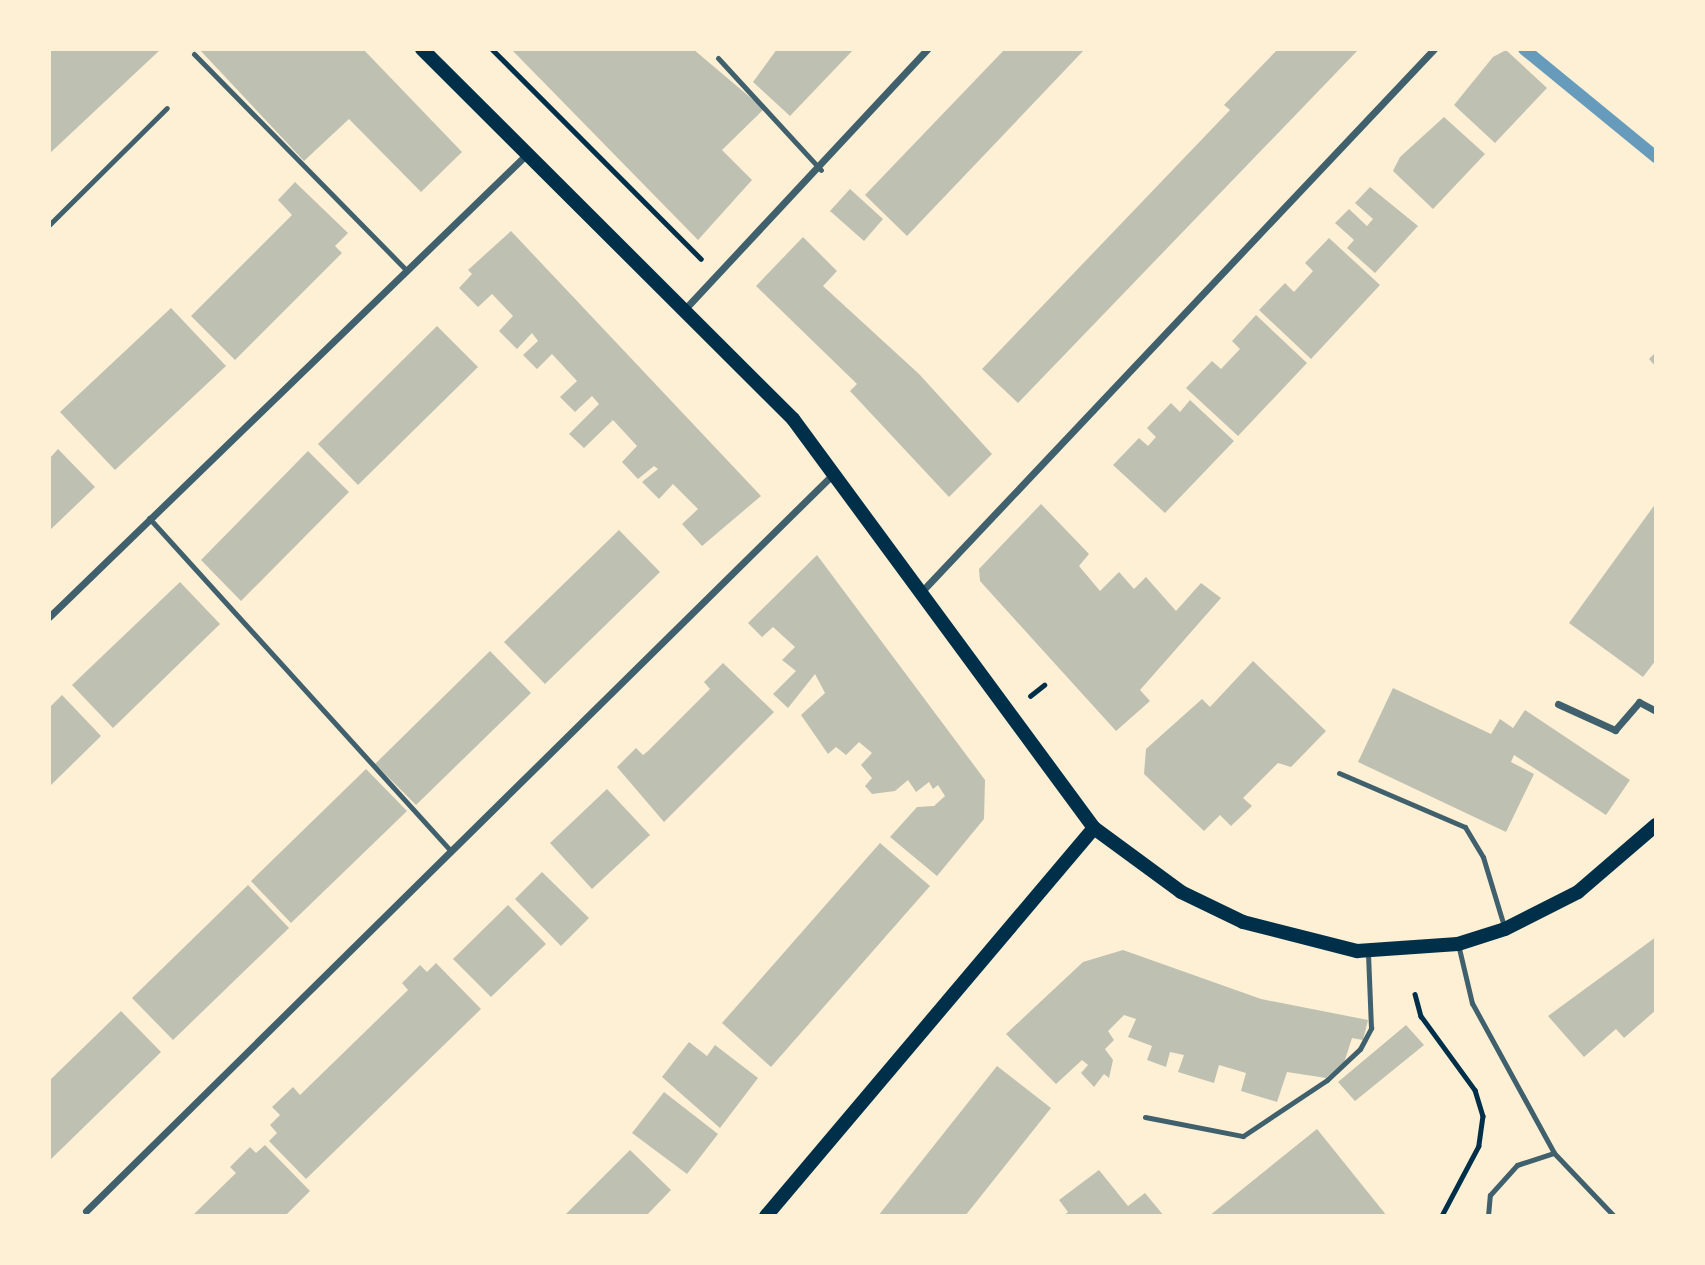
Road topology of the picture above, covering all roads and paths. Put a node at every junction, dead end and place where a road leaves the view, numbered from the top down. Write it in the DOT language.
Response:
graph roads {
  1 [pos="492,49"];
  2 [pos="927,49"];
  3 [pos="1434,49"];
  4 [pos="428,51"];
  5 [pos="194,54"];
  6 [pos="718,58"];
  7 [pos="167,108"];
  8 [pos="527,153"];
  9 [pos="821,170"];
  10 [pos="49,225"];
  11 [pos="405,268"];
  12 [pos="717,276"];
  13 [pos="684,310"];
  14 [pos="837,470"];
  15 [pos="149,518"];
  16 [pos="924,589"];
  17 [pos="49,617"];
  18 [pos="1558,704"];
  19 [pos="1656,711"];
  20 [pos="1339,773"];
  21 [pos="1656,825"];
  22 [pos="1094,828"];
  23 [pos="451,851"];
  24 [pos="1505,929"];
  25 [pos="1458,944"];
  26 [pos="1368,952"];
  27 [pos="1415,994"];
  28 [pos="1145,1117"];
  29 [pos="1553,1153"];
  30 [pos="86,1211"];
  31 [pos="766,1216"];
  32 [pos="1442,1216"];
  33 [pos="1488,1216"];
  34 [pos="1615,1216"];
  1 -- 12 [label="path"];
  2 -- 9 [label="street"];
  3 -- 16 [label="street"];
  4 -- 8 [label="main road"];
  5 -- 11 [label="lane"];
  6 -- 9 [label="lane"];
  7 -- 10 [label="lane"];
  8 -- 11 [label="street"];
  8 -- 13 [label="main road"];
  9 -- 12 [label="street"];
  11 -- 15 [label="street"];
  12 -- 13 [label="street"];
  13 -- 14 [label="main road"];
  14 -- 16 [label="main road"];
  14 -- 23 [label="street"];
  15 -- 17 [label="street"];
  15 -- 23 [label="lane"];
  16 -- 22 [label="main road"];
  18 -- 19 [label="street"];
  20 -- 24 [label="lane"];
  21 -- 24 [label="main road"];
  22 -- 26 [label="main road"];
  22 -- 31 [label="main road"];
  23 -- 30 [label="street"];
  24 -- 25 [label="main road"];
  25 -- 26 [label="main road"];
  25 -- 29 [label="lane"];
  26 -- 28 [label="lane"];
  27 -- 32 [label="path"];
  29 -- 33 [label="lane"];
  29 -- 34 [label="lane"];
}
